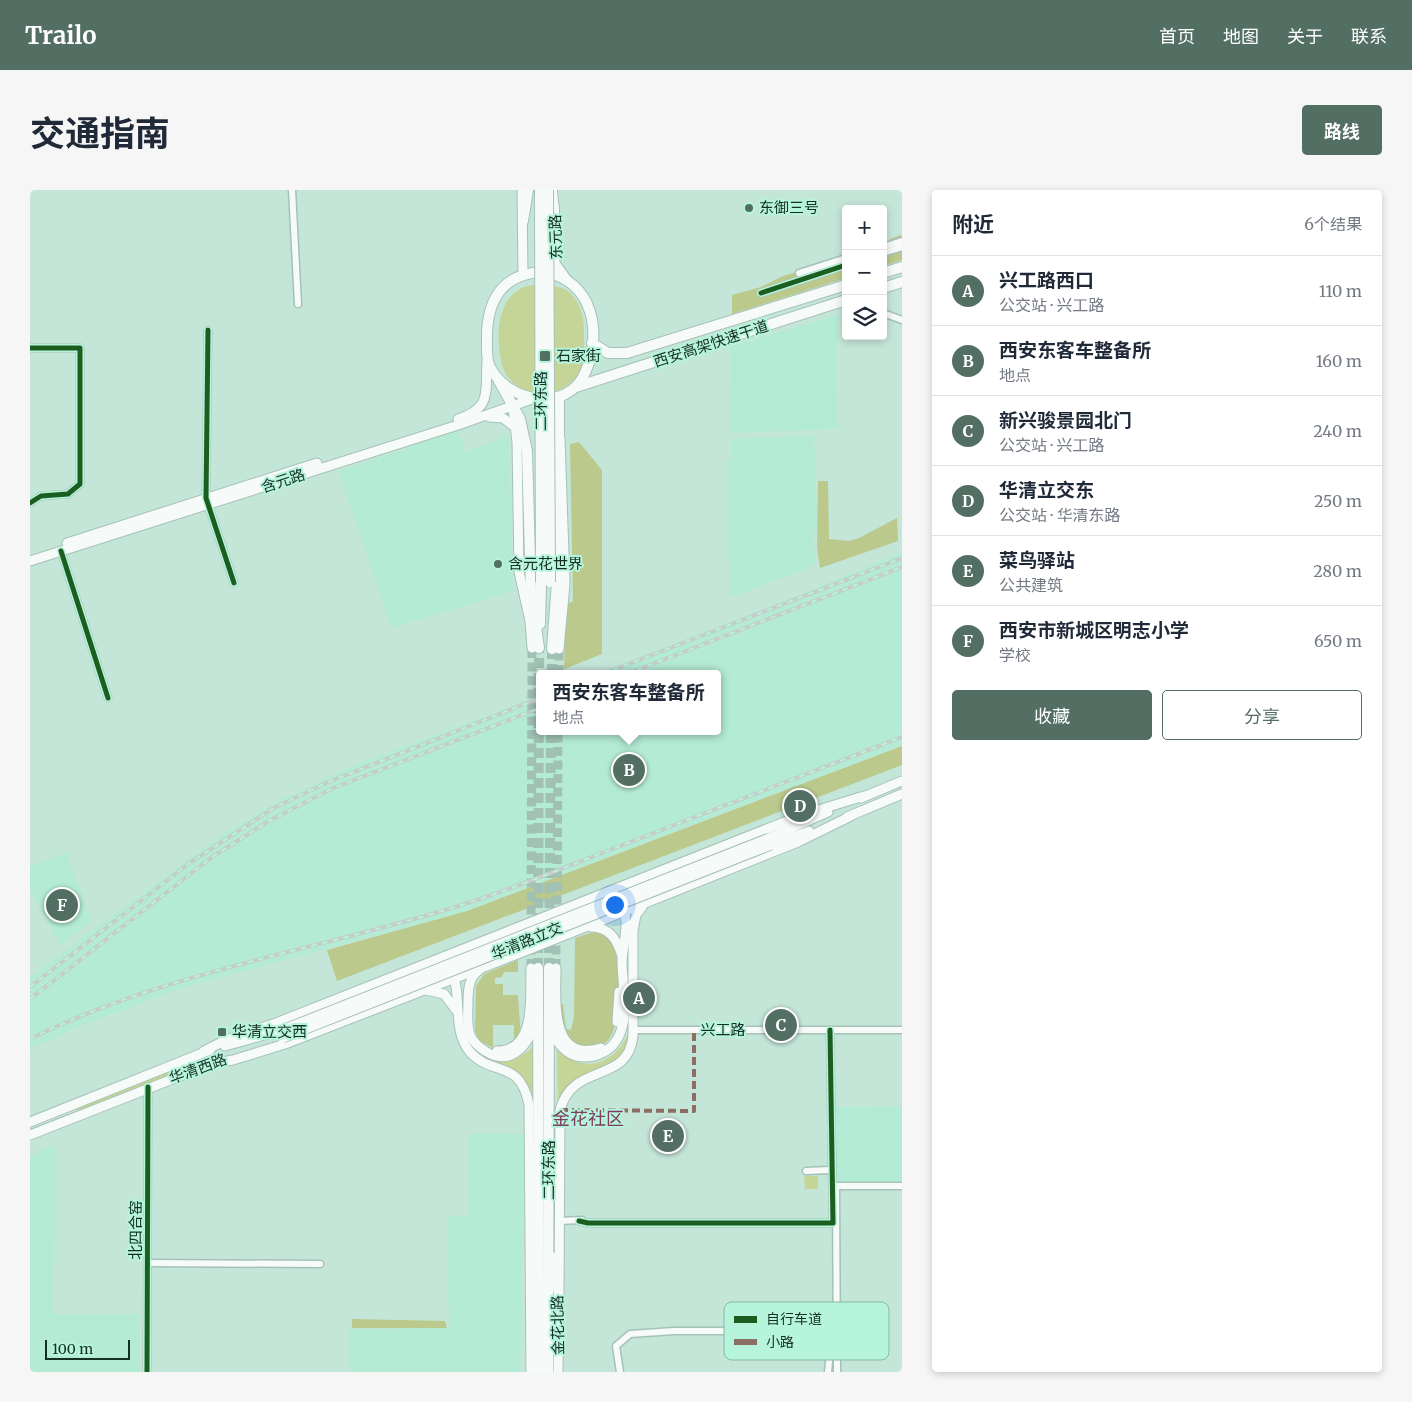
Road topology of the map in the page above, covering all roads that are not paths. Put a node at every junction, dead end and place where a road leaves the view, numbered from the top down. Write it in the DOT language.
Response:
graph roads {
  1 [pos="292,190"];
  2 [pos="522,190"];
  3 [pos="528,190"];
  4 [pos="540,190"];
  5 [pos="548,190"];
  6 [pos="553,190"];
  7 [pos="554,212"];
  8 [pos="523,220"];
  9 [pos="902,241"];
  10 [pos="887,246"];
  11 [pos="902,246"];
  12 [pos="887,252"];
  13 [pos="842,259"];
  14 [pos="842,266"];
  15 [pos="902,267"];
  16 [pos="887,272"];
  17 [pos="800,273"];
  18 [pos="523,275"];
  19 [pos="567,280"];
  20 [pos="902,282"];
  21 [pos="842,286"];
  22 [pos="887,287"];
  23 [pos="761,293"];
  24 [pos="842,301"];
  25 [pos="298,304"];
  26 [pos="887,314"];
  27 [pos="902,320"];
  28 [pos="208,330"];
  29 [pos="592,343"];
  30 [pos="30,348"];
  31 [pos="488,358"];
  32 [pos="494,373"];
  33 [pos="576,387"];
  34 [pos="535,398"];
  35 [pos="559,398"];
  36 [pos="513,405"];
  37 [pos="479,418"];
  38 [pos="515,427"];
  39 [pos="559,433"];
  40 [pos="527,451"];
  41 [pos="30,502"];
  42 [pos="207,502"];
  43 [pos="61,551"];
  44 [pos="30,555"];
  45 [pos="30,561"];
  46 [pos="546,582"];
  47 [pos="234,583"];
  48 [pos="553,631"];
  49 [pos="536,648"];
  50 [pos="556,649"];
  51 [pos="108,698"];
  52 [pos="902,781"];
  53 [pos="902,794"];
  54 [pos="864,796"];
  55 [pos="850,816"];
  56 [pos="770,842"];
  57 [pos="627,884"];
  58 [pos="618,888"];
  59 [pos="560,910"];
  60 [pos="625,912"];
  61 [pos="632,918"];
  62 [pos="516,927"];
  63 [pos="577,931"];
  64 [pos="568,934"];
  65 [pos="524,952"];
  66 [pos="446,955"];
  67 [pos="622,958"];
  68 [pos="485,966"];
  69 [pos="544,968"];
  70 [pos="622,977"];
  71 [pos="454,978"];
  72 [pos="538,991"];
  73 [pos="418,992"];
  74 [pos="549,1015"];
  75 [pos="459,1020"];
  76 [pos="634,1030"];
  77 [pos="830,1030"];
  78 [pos="902,1030"];
  79 [pos="283,1034"];
  80 [pos="480,1047"];
  81 [pos="204,1051"];
  82 [pos="211,1064"];
  83 [pos="148,1087"];
  84 [pos="30,1122"];
  85 [pos="30,1136"];
  86 [pos="806,1170"];
  87 [pos="830,1170"];
  88 [pos="902,1186"];
  89 [pos="610,1219"];
  90 [pos="558,1221"];
  91 [pos="579,1221"];
  92 [pos="544,1250"];
  93 [pos="149,1263"];
  94 [pos="320,1264"];
  95 [pos="559,1296"];
  96 [pos="837,1302"];
  97 [pos="531,1309"];
  98 [pos="724,1331"];
  99 [pos="148,1372"];
  100 [pos="531,1372"];
  101 [pos="539,1372"];
  102 [pos="548,1372"];
  103 [pos="558,1372"];
  104 [pos="620,1372"];
  1 -- 25 [label="street"];
  2 -- 8 [label="main road"];
  3 -- 8 [label="highway"];
  4 -- 46 [label="highway, 二环东路, bridge"];
  5 -- 46 [label="highway, 二环东路, bridge"];
  6 -- 7 [label="highway"];
  7 -- 19 [label="main road, 东元路"];
  8 -- 18 [label="main road"];
  9 -- 10 [label="street"];
  11 -- 12 [label="street"];
  13 -- 17 [label="street"];
  14 -- 23 [label="street"];
  15 -- 16 [label="highway"];
  18 -- 19 [label="highway"];
  18 -- 31 [label="highway"];
  19 -- 29 [label="highway"];
  20 -- 22 [label="highway"];
  21 -- 29 [label="highway, 西安高架快速干道"];
  24 -- 33 [label="highway, 西安高架快速干道"];
  26 -- 27 [label="street"];
  28 -- 42 [label="street"];
  29 -- 33 [label="highway"];
  30 -- 41 [label="street"];
  31 -- 32 [label="highway"];
  31 -- 42 [label="main road, 含元路"];
  32 -- 34 [label="highway"];
  32 -- 36 [label="highway"];
  33 -- 35 [label="highway"];
  34 -- 35 [label="highway"];
  34 -- 36 [label="main road, 含元路"];
  35 -- 39 [label="highway"];
  36 -- 37 [label="main road, 含元路"];
  36 -- 38 [label="main road"];
  36 -- 40 [label="highway"];
  37 -- 38 [label="main road"];
  37 -- 42 [label="main road, 含元路"];
  38 -- 40 [label="main road"];
  38 -- 49 [label="main road"];
  39 -- 48 [label="highway"];
  39 -- 50 [label="main road"];
  40 -- 49 [label="highway"];
  42 -- 43 [label="main road, 含元路"];
  42 -- 44 [label="main road, 含元路"];
  42 -- 47 [label="street"];
  43 -- 45 [label="main road, 含元路"];
  43 -- 51 [label="street"];
  46 -- 48 [label="highway"];
  46 -- 49 [label="highway"];
  48 -- 50 [label="highway"];
  52 -- 54 [label="main road"];
  53 -- 55 [label="main road"];
  54 -- 56 [label="main road"];
  54 -- 57 [label="main road"];
  55 -- 56 [label="main road"];
  55 -- 61 [label="main road"];
  56 -- 79 [label="main road, 华清路立交, bridge"];
  57 -- 58 [label="main road"];
  57 -- 61 [label="main road"];
  58 -- 59 [label="main road"];
  58 -- 60 [label="main road"];
  59 -- 62 [label="main road"];
  59 -- 64 [label="main road"];
  60 -- 61 [label="main road"];
  60 -- 63 [label="main road"];
  61 -- 67 [label="main road"];
  61 -- 76 [label="main road"];
  62 -- 65 [label="main road"];
  62 -- 66 [label="main road"];
  63 -- 64 [label="main road"];
  63 -- 67 [label="main road"];
  64 -- 65 [label="main road"];
  65 -- 68 [label="main road"];
  66 -- 71 [label="main road"];
  66 -- 81 [label="main road"];
  67 -- 70 [label="main road"];
  68 -- 71 [label="main road"];
  68 -- 80 [label="main road"];
  69 -- 70 [label="main road"];
  69 -- 72 [label="highway, 二环东路"];
  69 -- 74 [label="highway, 二环东路"];
  69 -- 80 [label="main road"];
  70 -- 74 [label="main road"];
  71 -- 73 [label="main road"];
  71 -- 75 [label="main road"];
  72 -- 80 [label="main road"];
  72 -- 92 [label="highway, 二环东路"];
  73 -- 75 [label="main road"];
  73 -- 82 [label="main road"];
  74 -- 92 [label="highway, 二环东路"];
  75 -- 97 [label="main road"];
  76 -- 77 [label="street, 兴工路"];
  76 -- 90 [label="main road"];
  77 -- 78 [label="street, 兴工路"];
  77 -- 87 [label="street"];
  79 -- 81 [label="main road, 华清西路"];
  79 -- 82 [label="main road, 华清西路"];
  81 -- 84 [label="main road, 华清西路"];
  82 -- 83 [label="main road, 华清西路"];
  83 -- 85 [label="main road, 华清西路"];
  83 -- 93 [label="street, 北四合窑"];
  86 -- 87 [label="street"];
  87 -- 91 [label="street"];
  88 -- 96 [label="street"];
  89 -- 91 [label="street"];
  90 -- 91 [label="street"];
  90 -- 95 [label="main road"];
  92 -- 95 [label="main road, 金花北路"];
  92 -- 97 [label="main road"];
  92 -- 101 [label="highway, 二环东路"];
  92 -- 102 [label="highway, 二环东路"];
  93 -- 94 [label="street"];
  93 -- 99 [label="street, 北四合窑"];
  95 -- 103 [label="main road, 金花北路"];
  97 -- 100 [label="main road, 金花北路"];
  98 -- 104 [label="street"];
}
